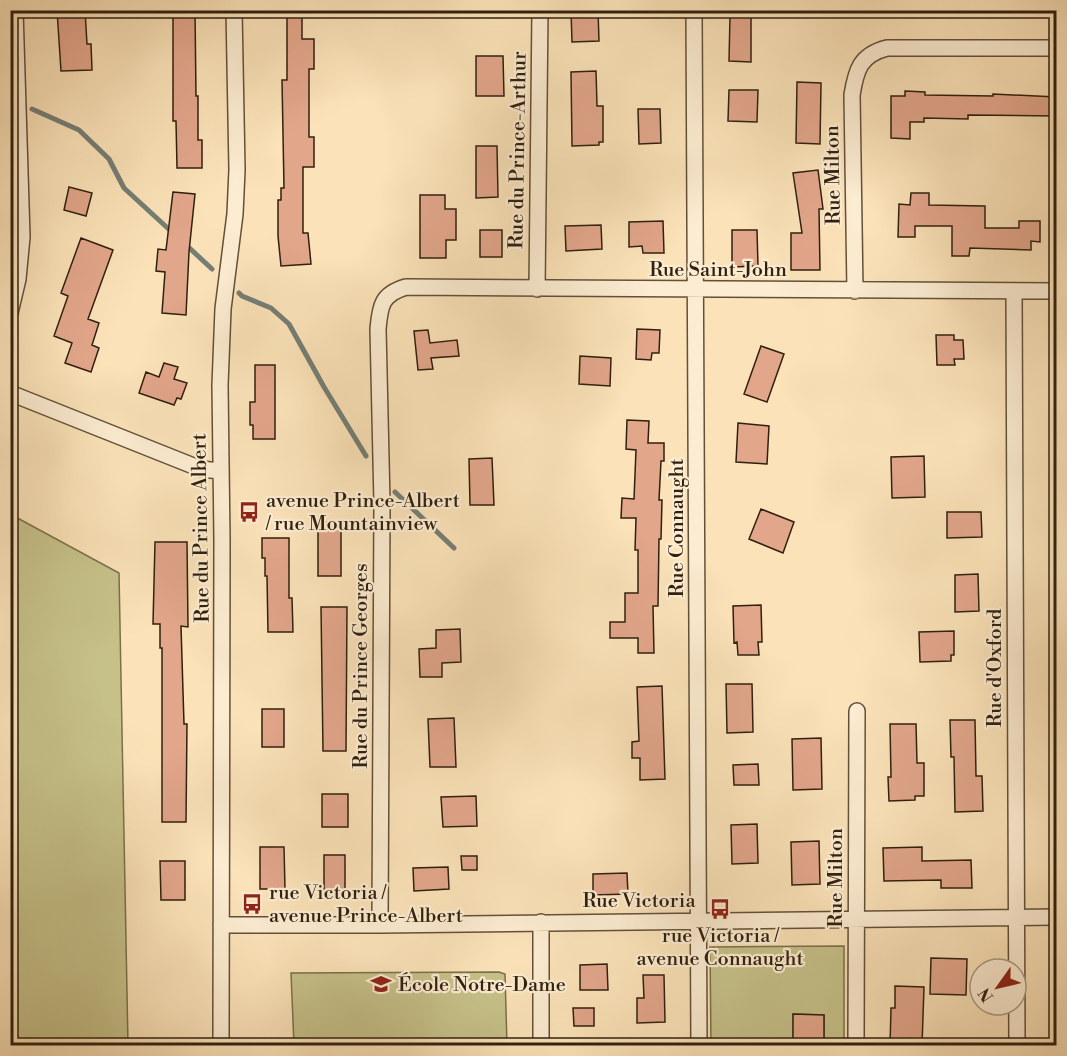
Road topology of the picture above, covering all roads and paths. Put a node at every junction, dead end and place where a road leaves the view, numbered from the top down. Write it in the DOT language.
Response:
graph roads {
  1 [pos="15,10"];
  2 [pos="234,10"];
  3 [pos="540,10"];
  4 [pos="694,10"];
  5 [pos="1056,48"];
  6 [pos="537,289"];
  7 [pos="695,290"];
  8 [pos="855,291"];
  9 [pos="1014,291"];
  10 [pos="1056,291"];
  11 [pos="384,300"];
  12 [pos="10,313"];
  13 [pos="10,393"];
  14 [pos="220,471"];
  15 [pos="857,711"];
  16 [pos="1016,916"];
  17 [pos="1056,917"];
  18 [pos="856,919"];
  19 [pos="699,920"];
  20 [pos="541,922"];
  21 [pos="221,925"];
  22 [pos="380,925"];
  23 [pos="220,1046"];
  24 [pos="541,1046"];
  25 [pos="699,1046"];
  26 [pos="856,1046"];
  27 [pos="1017,1046"];
  1 -- 12 [label="street"];
  2 -- 14 [label="street, Rue du Prince Albert"];
  3 -- 6 [label="street, Rue du Prince-Arthur"];
  4 -- 7 [label="street, Rue Connaught"];
  5 -- 8 [label="street, Rue Milton"];
  6 -- 7 [label="street, Rue Saint-John"];
  6 -- 11 [label="street, Rue Saint-John"];
  7 -- 8 [label="street, Rue Saint-John"];
  7 -- 19 [label="street, Rue Connaught"];
  8 -- 9 [label="street, Rue Saint-John"];
  9 -- 10 [label="street, Rue Saint-John"];
  9 -- 16 [label="street, Rue d'Oxford"];
  11 -- 22 [label="street, Rue du Prince Georges"];
  13 -- 14 [label="street"];
  14 -- 21 [label="street, Rue du Prince Albert"];
  15 -- 18 [label="street, Rue Milton"];
  16 -- 17 [label="street, Rue Victoria"];
  16 -- 18 [label="street, Rue Victoria"];
  16 -- 27 [label="street, Rue d'Oxford"];
  18 -- 19 [label="street, Rue Victoria"];
  18 -- 26 [label="street, Rue Milton"];
  19 -- 20 [label="street, Rue Victoria"];
  19 -- 25 [label="street, Rue Connaught"];
  20 -- 22 [label="street, Rue Victoria"];
  20 -- 24 [label="street"];
  21 -- 22 [label="street, Rue Victoria"];
  21 -- 23 [label="street, Rue du Prince Albert"];
}
